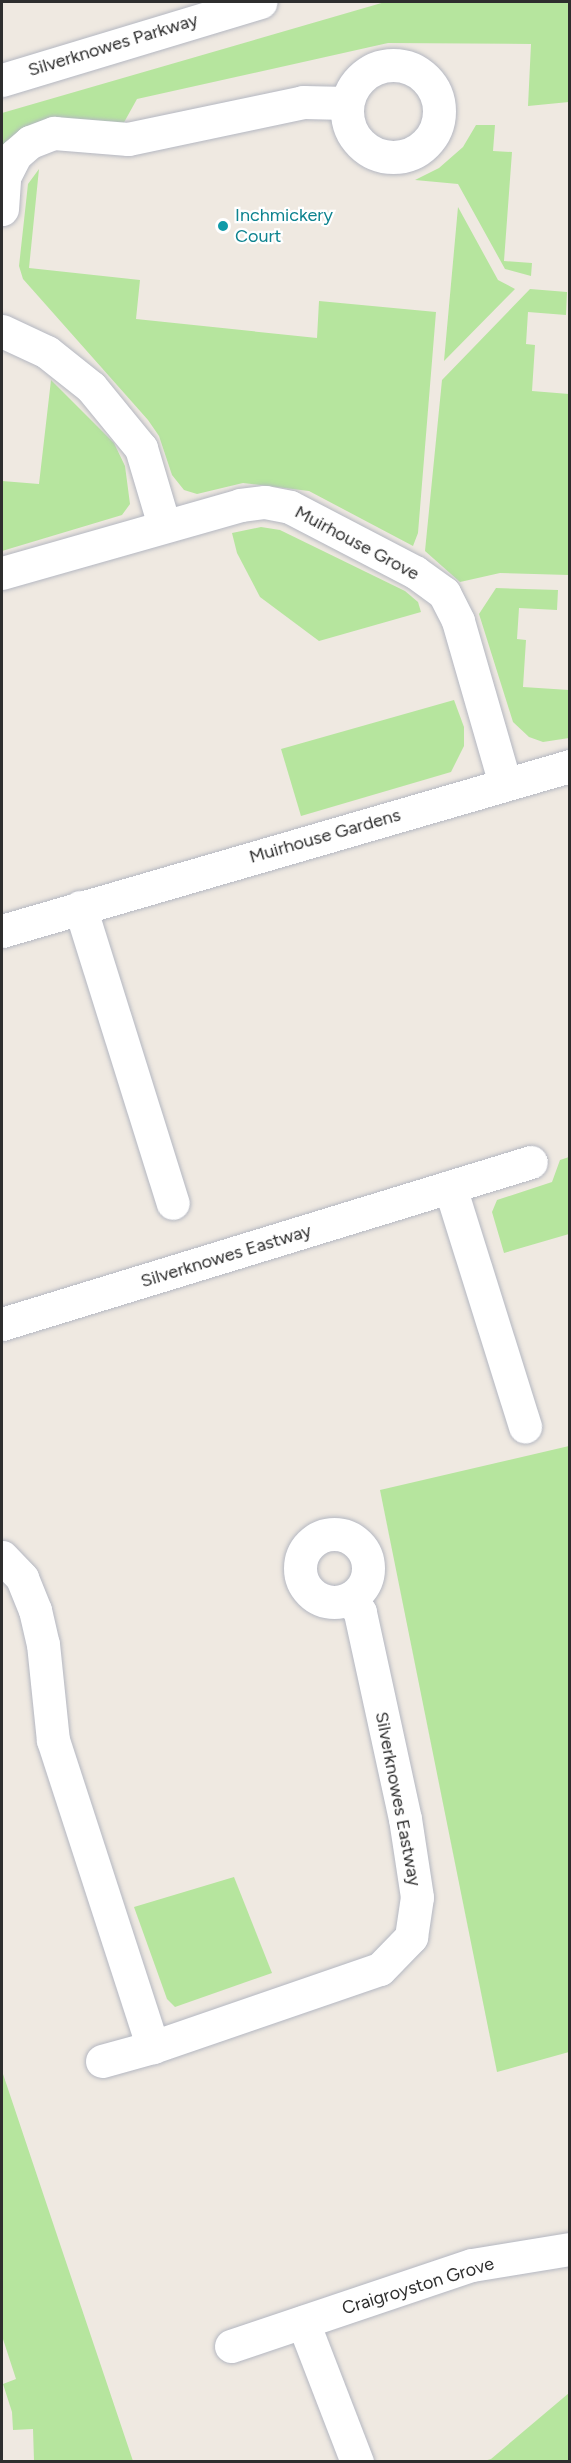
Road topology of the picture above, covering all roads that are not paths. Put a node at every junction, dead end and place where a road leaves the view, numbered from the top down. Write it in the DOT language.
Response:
graph roads {
  1 [pos="260,2"];
  2 [pos="2,80"];
  3 [pos="347,103"];
  4 [pos="2,209"];
  5 [pos="2,331"];
  6 [pos="164,525"];
  7 [pos="2,573"];
  8 [pos="570,766"];
  9 [pos="505,784"];
  10 [pos="80,907"];
  11 [pos="2,932"];
  12 [pos="531,1162"];
  13 [pos="450,1187"];
  14 [pos="173,1203"];
  15 [pos="2,1324"];
  16 [pos="525,1427"];
  17 [pos="2,1557"];
  18 [pos="350,1598"];
  19 [pos="153,2047"];
  20 [pos="102,2061"];
  21 [pos="570,2249"];
  22 [pos="303,2322"];
  23 [pos="231,2346"];
  24 [pos="357,2462"];
  1 -- 2 [label="street, Silverknowes Parkway"];
  3 -- 4 [label="street"];
  5 -- 6 [label="street"];
  6 -- 7 [label="street, Muirhouse Grove"];
  6 -- 9 [label="street, Muirhouse Grove"];
  8 -- 9 [label="street, Muirhouse Gardens"];
  9 -- 10 [label="street, Muirhouse Gardens"];
  10 -- 11 [label="street, Muirhouse Gardens"];
  10 -- 14 [label="street"];
  12 -- 13 [label="street, Silverknowes Eastway"];
  13 -- 15 [label="street, Silverknowes Eastway"];
  13 -- 16 [label="street"];
  17 -- 19 [label="street"];
  18 -- 19 [label="street, Silverknowes Eastway"];
  19 -- 20 [label="street, Silverknowes Eastway"];
  21 -- 22 [label="street, Craigroyston Grove"];
  22 -- 23 [label="street, Craigroyston Grove"];
  22 -- 24 [label="street"];
}
